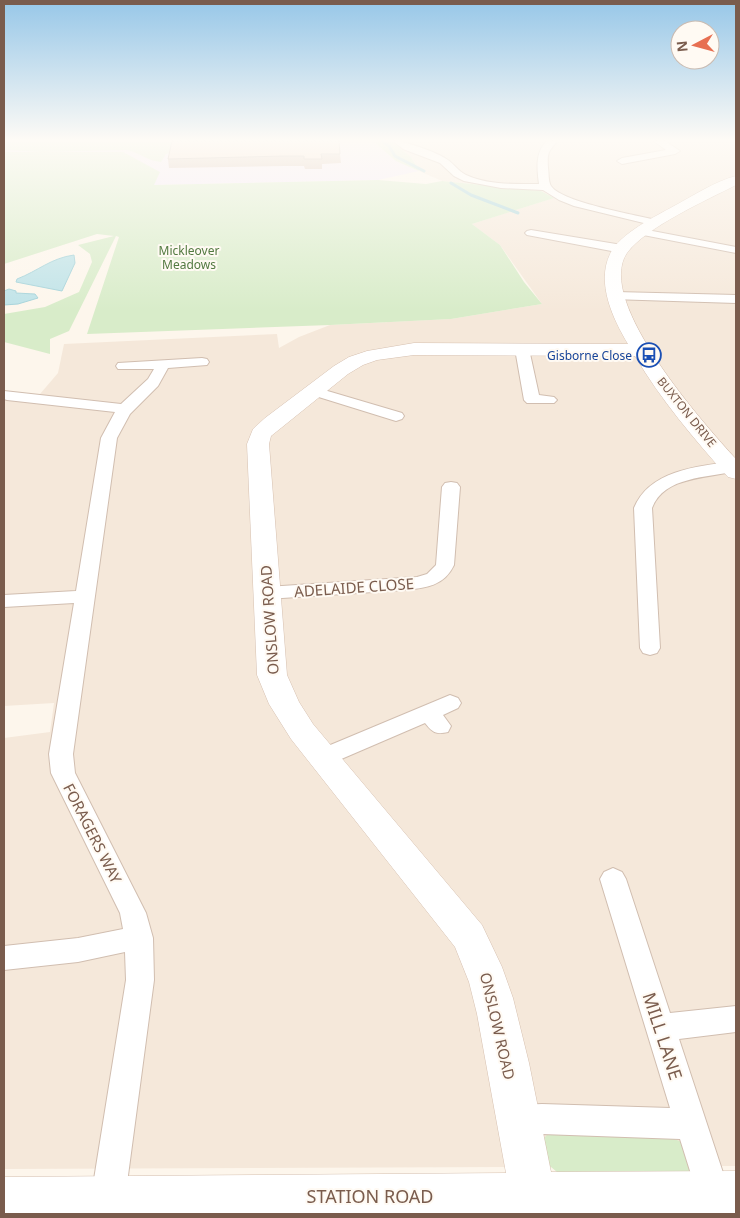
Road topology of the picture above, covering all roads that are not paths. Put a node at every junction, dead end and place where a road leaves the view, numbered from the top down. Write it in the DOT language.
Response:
graph roads {
  1 [pos="563,198"];
  2 [pos="703,198"];
  3 [pos="649,227"];
  4 [pos="531,233"];
  5 [pos="622,249"];
  6 [pos="736,250"];
  7 [pos="616,296"];
  8 [pos="736,299"];
  9 [pos="522,350"];
  10 [pos="640,350"];
  11 [pos="202,362"];
  12 [pos="162,365"];
  13 [pos="123,366"];
  14 [pos="314,391"];
  15 [pos="7,394"];
  16 [pos="549,400"];
  17 [pos="126,409"];
  18 [pos="385,415"];
  19 [pos="734,469"];
  20 [pos="445,494"];
  21 [pos="267,593"];
  22 [pos="85,596"];
  23 [pos="4,601"];
  24 [pos="650,648"];
  25 [pos="450,703"];
  26 [pos="324,758"];
  27 [pos="613,879"];
  28 [pos="139,938"];
  29 [pos="4,958"];
  30 [pos="736,1019"];
  31 [pos="660,1028"];
  32 [pos="520,1120"];
  33 [pos="691,1124"];
  34 [pos="725,1194"];
  35 [pos="532,1195"];
  36 [pos="108,1198"];
  37 [pos="4,1200"];
  1 -- 3 [label="street"];
  2 -- 3 [label="street"];
  3 -- 5 [label="street"];
  3 -- 6 [label="street"];
  4 -- 5 [label="street"];
  5 -- 7 [label="street, BUXTON DRIVE"];
  7 -- 8 [label="street"];
  7 -- 10 [label="street, BUXTON DRIVE"];
  9 -- 10 [label="street, ONSLOW ROAD"];
  9 -- 14 [label="street, ONSLOW ROAD"];
  9 -- 16 [label="street"];
  10 -- 19 [label="street, BUXTON DRIVE"];
  11 -- 12 [label="street"];
  12 -- 13 [label="street"];
  12 -- 17 [label="street, FORAGERS WAY"];
  14 -- 18 [label="street"];
  14 -- 21 [label="street, ONSLOW ROAD"];
  15 -- 17 [label="street"];
  17 -- 22 [label="street, FORAGERS WAY"];
  19 -- 24 [label="street"];
  20 -- 21 [label="street, ADELAIDE CLOSE"];
  21 -- 26 [label="street, ONSLOW ROAD"];
  22 -- 23 [label="street"];
  22 -- 28 [label="street, FORAGERS WAY"];
  25 -- 26 [label="street"];
  26 -- 32 [label="street, ONSLOW ROAD"];
  27 -- 31 [label="street, MILL LANE"];
  28 -- 29 [label="street"];
  28 -- 36 [label="street, FORAGERS WAY"];
  30 -- 31 [label="street"];
  31 -- 33 [label="street, MILL LANE"];
  32 -- 33 [label="street"];
  32 -- 35 [label="street, ONSLOW ROAD"];
  33 -- 34 [label="street, MILL LANE"];
  34 -- 35 [label="street, STATION ROAD"];
  35 -- 36 [label="street, STATION ROAD"];
  36 -- 37 [label="street, STATION ROAD"];
}
